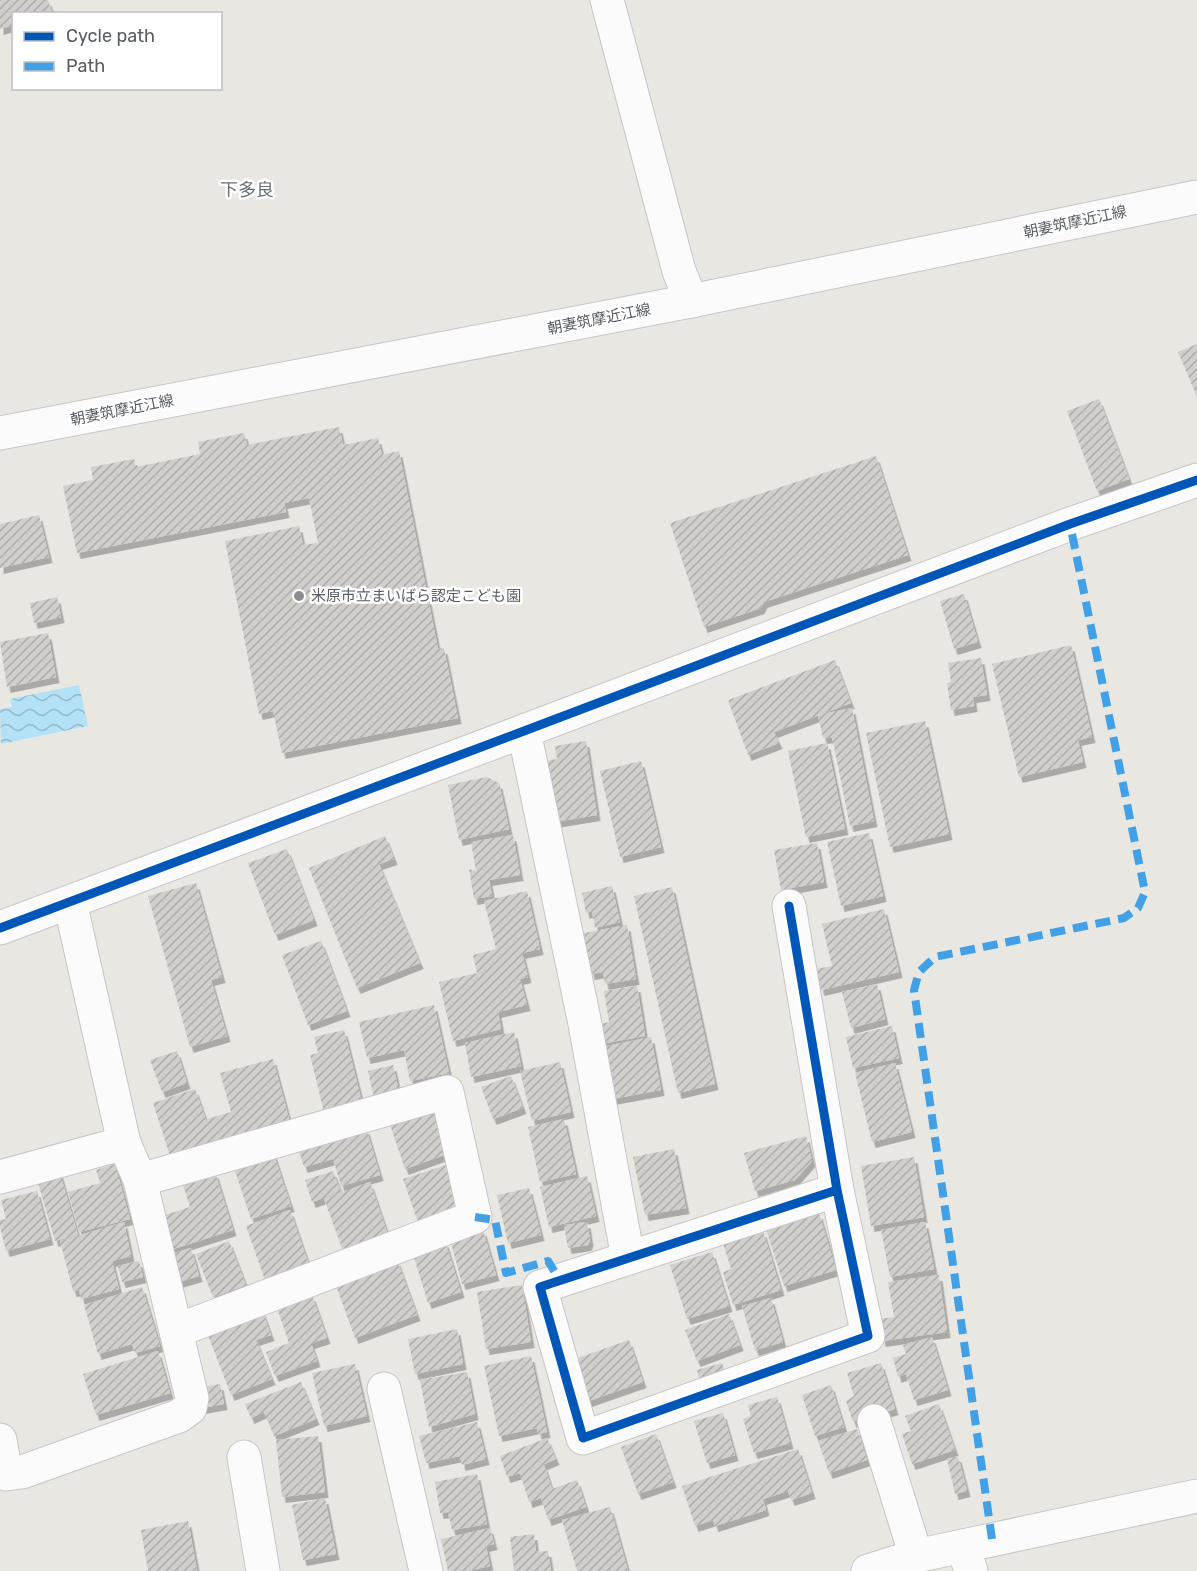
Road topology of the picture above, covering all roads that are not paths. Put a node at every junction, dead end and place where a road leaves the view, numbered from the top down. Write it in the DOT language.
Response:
graph roads {
  1 [pos="607,0"];
  2 [pos="1197,197"];
  3 [pos="691,301"];
  4 [pos="0,433"];
  5 [pos="1197,480"];
  6 [pos="524,731"];
  7 [pos="70,902"];
  8 [pos="789,906"];
  9 [pos="0,928"];
  10 [pos="124,1143"];
  11 [pos="0,1177"];
  12 [pos="140,1180"];
  13 [pos="837,1190"];
  14 [pos="628,1258"];
  15 [pos="176,1331"];
  16 [pos="384,1389"];
  17 [pos="874,1421"];
  18 [pos="0,1440"];
  19 [pos="244,1457"];
  20 [pos="1197,1496"];
  21 [pos="916,1556"];
  22 [pos="967,1558"];
  23 [pos="262,1571"];
  24 [pos="426,1571"];
  25 [pos="868,1571"];
  1 -- 3 [label="street"];
  2 -- 3 [label="street, 朝妻筑摩近江線"];
  3 -- 4 [label="street, 朝妻筑摩近江線"];
  5 -- 6 [label="street"];
  6 -- 7 [label="street"];
  6 -- 14 [label="street"];
  7 -- 9 [label="street"];
  7 -- 10 [label="street"];
  8 -- 13 [label="street"];
  10 -- 11 [label="street"];
  10 -- 12 [label="street"];
  12 -- 15 [label="street"];
  12 -- 15 [label="street"];
  13 -- 14 [label="street"];
  13 -- 14 [label="street"];
  15 -- 18 [label="street"];
  16 -- 24 [label="street"];
  17 -- 21 [label="street"];
  19 -- 23 [label="street"];
  20 -- 22 [label="street"];
  21 -- 22 [label="street"];
  21 -- 25 [label="street"];
}
